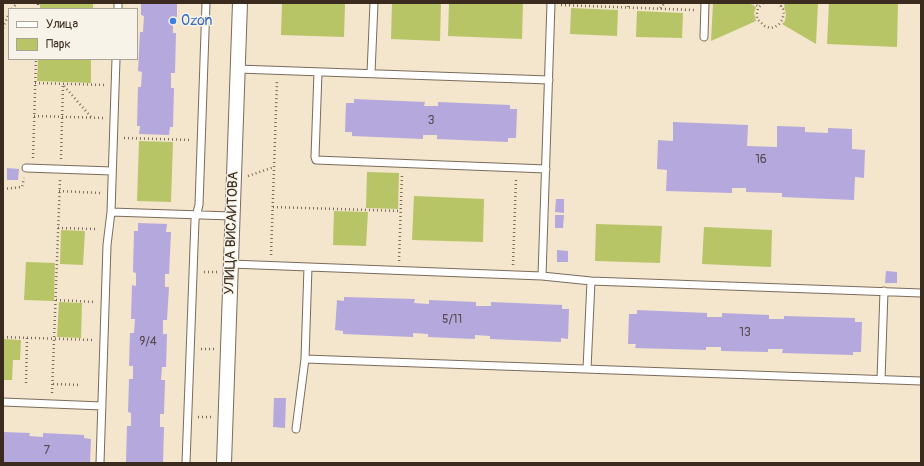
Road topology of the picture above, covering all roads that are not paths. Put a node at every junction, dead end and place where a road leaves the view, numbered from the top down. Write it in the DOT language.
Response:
graph roads {
  1 [pos="206,3"];
  2 [pos="240,3"];
  3 [pos="374,3"];
  4 [pos="551,4"];
  5 [pos="705,7"];
  6 [pos="704,37"];
  7 [pos="116,60"];
  8 [pos="238,69"];
  9 [pos="318,72"];
  10 [pos="371,74"];
  11 [pos="549,80"];
  12 [pos="29,168"];
  13 [pos="546,169"];
  14 [pos="112,171"];
  15 [pos="111,212"];
  16 [pos="196,215"];
  17 [pos="232,216"];
  18 [pos="308,267"];
  19 [pos="227,268"];
  20 [pos="542,276"];
  21 [pos="590,281"];
  22 [pos="884,291"];
  23 [pos="921,293"];
  24 [pos="305,359"];
  25 [pos="587,369"];
  26 [pos="881,380"];
  27 [pos="921,381"];
  28 [pos="3,402"];
  29 [pos="102,406"];
  30 [pos="296,429"];
  31 [pos="100,463"];
  32 [pos="186,463"];
  33 [pos="224,463"];
  1 -- 16 [label="lane"];
  2 -- 8 [label="street, УЛИЦА ВИСАИТОВА"];
  3 -- 10 [label="lane"];
  4 -- 11 [label="lane"];
  5 -- 6 [label="lane"];
  7 -- 14 [label="lane"];
  8 -- 9 [label="lane"];
  8 -- 17 [label="street, УЛИЦА ВИСАИТОВА"];
  9 -- 10 [label="lane"];
  9 -- 13 [label="lane"];
  10 -- 11 [label="lane"];
  11 -- 13 [label="lane"];
  12 -- 14 [label="lane"];
  13 -- 20 [label="lane"];
  14 -- 15 [label="lane"];
  15 -- 16 [label="lane"];
  15 -- 29 [label="lane"];
  16 -- 17 [label="lane"];
  16 -- 32 [label="lane"];
  17 -- 19 [label="street, УЛИЦА ВИСАИТОВА"];
  18 -- 19 [label="lane"];
  18 -- 20 [label="lane"];
  18 -- 24 [label="lane"];
  19 -- 33 [label="street, УЛИЦА ВИСАИТОВА"];
  20 -- 21 [label="lane"];
  21 -- 22 [label="lane"];
  21 -- 25 [label="lane"];
  22 -- 23 [label="lane"];
  22 -- 26 [label="lane"];
  24 -- 25 [label="lane"];
  24 -- 30 [label="lane"];
  25 -- 26 [label="lane"];
  26 -- 27 [label="lane"];
  28 -- 29 [label="lane"];
  29 -- 31 [label="lane"];
}
